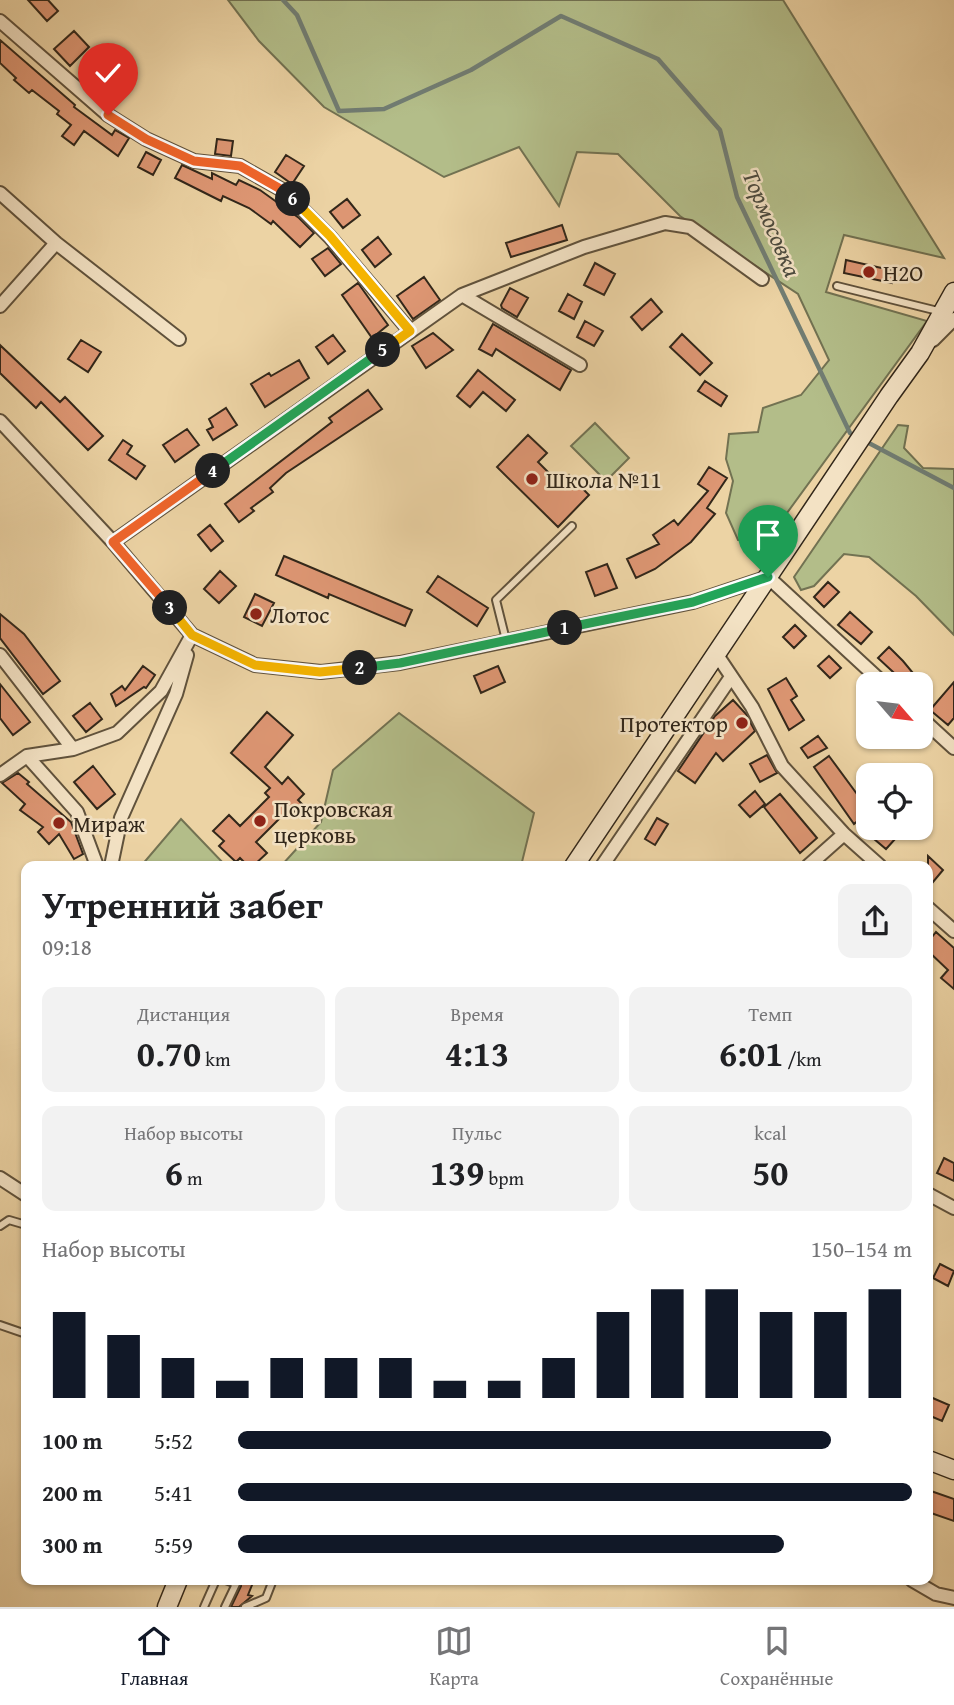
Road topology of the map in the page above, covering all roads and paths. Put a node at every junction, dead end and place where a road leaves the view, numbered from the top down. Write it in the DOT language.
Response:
graph roads {
  1 [pos="0,21"];
  2 [pos="0,193"];
  3 [pos="56,243"];
  4 [pos="762,279"];
  5 [pos="837,286"];
  6 [pos="954,292"];
  7 [pos="462,295"];
  8 [pos="0,306"];
  9 [pos="949,316"];
  10 [pos="410,331"];
  11 [pos="179,339"];
  12 [pos="580,365"];
  13 [pos="0,421"];
  14 [pos="572,526"];
  15 [pos="113,542"];
  16 [pos="768,577"];
  17 [pos="192,635"];
  18 [pos="506,640"];
  19 [pos="0,655"];
  20 [pos="717,655"];
  21 [pos="871,672"];
  22 [pos="731,677"];
  23 [pos="933,729"];
  24 [pos="954,748"];
  25 [pos="73,749"];
  26 [pos="27,756"];
  27 [pos="0,775"];
  28 [pos="844,834"];
  29 [pos="95,861"];
  30 [pos="112,861"];
  31 [pos="579,861"];
  32 [pos="605,861"];
  33 [pos="814,861"];
  34 [pos="874,861"];
  35 [pos="933,912"];
  36 [pos="954,931"];
  37 [pos="0,1178"];
  38 [pos="21,1192"];
  39 [pos="933,1197"];
  40 [pos="954,1208"];
  41 [pos="21,1224"];
  42 [pos="0,1226"];
  43 [pos="0,1325"];
  44 [pos="21,1332"];
  45 [pos="933,1463"];
  46 [pos="954,1470"];
  47 [pos="176,1585"];
  48 [pos="214,1585"];
  49 [pos="236,1585"];
  50 [pos="271,1585"];
  51 [pos="921,1585"];
  52 [pos="954,1598"];
  53 [pos="167,1607"];
  54 [pos="204,1607"];
  55 [pos="225,1607"];
  56 [pos="245,1607"];
  1 -- 10 [label="street"];
  2 -- 3 [label="street"];
  3 -- 8 [label="street"];
  3 -- 11 [label="street"];
  4 -- 7 [label="street"];
  5 -- 9 [label="lane"];
  6 -- 9 [label="main road"];
  7 -- 10 [label="street"];
  7 -- 12 [label="street"];
  9 -- 16 [label="main road"];
  10 -- 15 [label="street"];
  13 -- 15 [label="street"];
  14 -- 18 [label="lane"];
  15 -- 17 [label="street"];
  16 -- 18 [label="street"];
  16 -- 20 [label="main road"];
  16 -- 21 [label="street"];
  17 -- 18 [label="street"];
  17 -- 25 [label="street"];
  17 -- 30 [label="street"];
  19 -- 25 [label="street"];
  20 -- 22 [label="street"];
  20 -- 31 [label="main road"];
  22 -- 28 [label="street"];
  22 -- 32 [label="street"];
  23 -- 24 [label="street"];
  25 -- 26 [label="street"];
  26 -- 27 [label="street"];
  26 -- 29 [label="street"];
  28 -- 33 [label="street"];
  28 -- 34 [label="street"];
  35 -- 36 [label="street"];
  37 -- 38 [label="street"];
  39 -- 40 [label="street"];
  41 -- 42 [label="lane"];
  43 -- 44 [label="lane"];
  45 -- 46 [label="main road"];
  47 -- 53 [label="main road"];
  48 -- 54 [label="lane"];
  49 -- 55 [label="lane"];
  50 -- 56 [label="lane"];
  51 -- 52 [label="street"];
}
